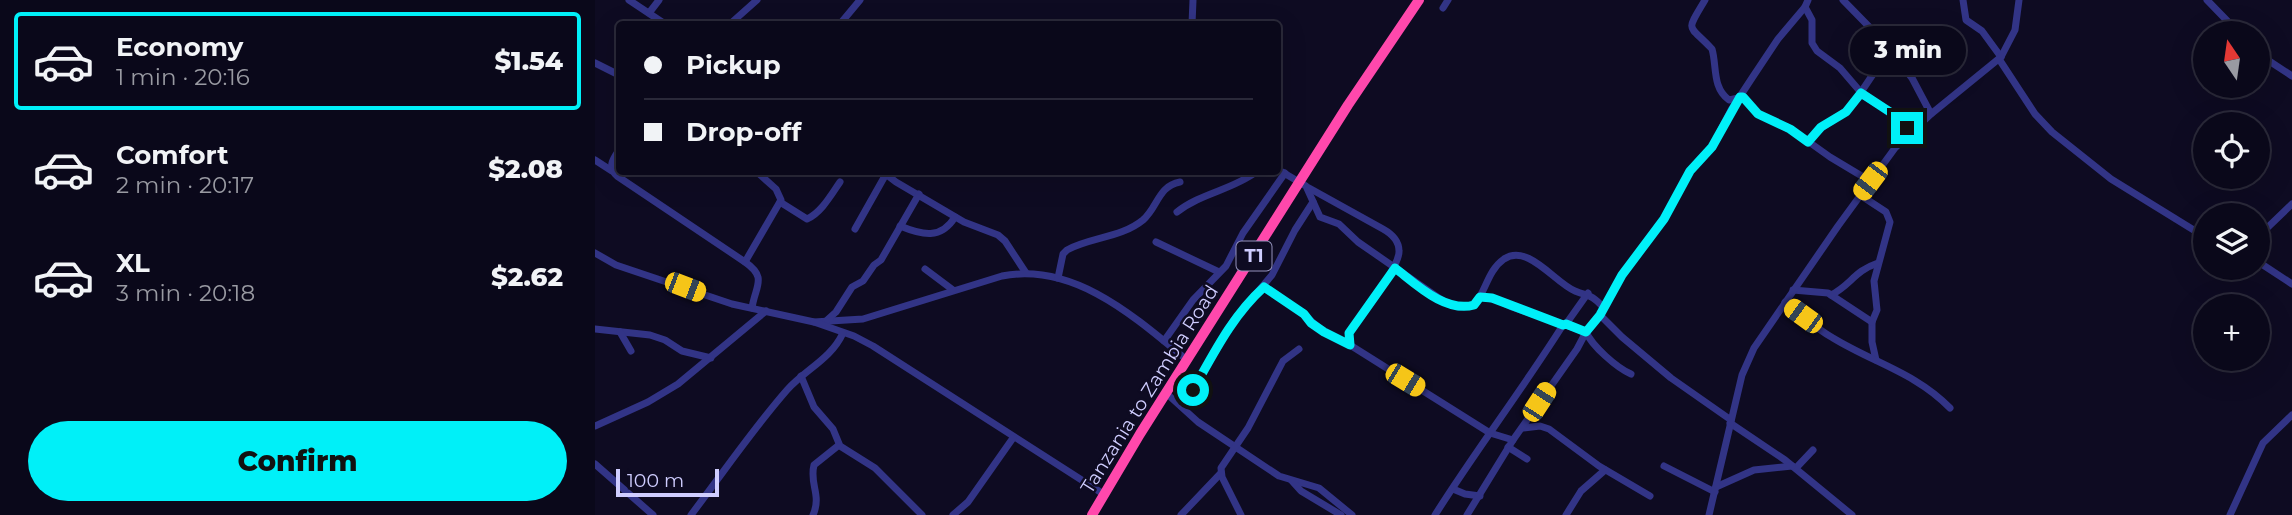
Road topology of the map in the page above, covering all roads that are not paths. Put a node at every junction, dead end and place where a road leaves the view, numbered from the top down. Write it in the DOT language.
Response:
graph roads {
  1 [pos="629,0"];
  2 [pos="659,0"];
  3 [pos="757,0"];
  4 [pos="860,0"];
  5 [pos="1193,0"];
  6 [pos="1419,0"];
  7 [pos="1705,0"];
  8 [pos="1843,0"];
  9 [pos="1963,0"];
  10 [pos="2019,0"];
  11 [pos="2207,0"];
  12 [pos="1806,3"];
  13 [pos="649,13"];
  14 [pos="661,21"];
  15 [pos="733,21"];
  16 [pos="842,21"];
  17 [pos="1192,21"];
  18 [pos="2227,21"];
  19 [pos="1890,49"];
  20 [pos="2000,58"];
  21 [pos="2270,62"];
  22 [pos="595,63"];
  23 [pos="616,74"];
  24 [pos="2292,76"];
  25 [pos="1861,93"];
  26 [pos="1740,97"];
  27 [pos="1931,114"];
  28 [pos="1912,131"];
  29 [pos="1808,142"];
  30 [pos="616,156"];
  31 [pos="595,160"];
  32 [pos="612,171"];
  33 [pos="1281,171"];
  34 [pos="616,174"];
  35 [pos="618,175"];
  36 [pos="760,175"];
  37 [pos="884,175"];
  38 [pos="888,175"];
  39 [pos="1250,175"];
  40 [pos="1279,175"];
  41 [pos="1870,181"];
  42 [pos="839,182"];
  43 [pos="1179,182"];
  44 [pos="1304,185"];
  45 [pos="919,194"];
  46 [pos="1860,195"];
  47 [pos="781,202"];
  48 [pos="1313,202"];
  49 [pos="2292,204"];
  50 [pos="1177,212"];
  51 [pos="955,217"];
  52 [pos="2270,225"];
  53 [pos="901,226"];
  54 [pos="855,229"];
  55 [pos="2193,230"];
  56 [pos="1156,242"];
  57 [pos="595,253"];
  58 [pos="745,262"];
  59 [pos="1878,263"];
  60 [pos="1395,268"];
  61 [pos="925,270"];
  62 [pos="2270,270"];
  63 [pos="1219,272"];
  64 [pos="1026,273"];
  65 [pos="1058,278"];
  66 [pos="2292,284"];
  67 [pos="1264,287"];
  68 [pos="953,290"];
  69 [pos="1793,290"];
  70 [pos="1588,293"];
  71 [pos="1831,295"];
  72 [pos="1480,297"];
  73 [pos="1784,302"];
  74 [pos="752,309"];
  75 [pos="766,311"];
  76 [pos="1602,311"];
  77 [pos="825,321"];
  78 [pos="814,322"];
  79 [pos="1872,322"];
  80 [pos="1565,325"];
  81 [pos="595,329"];
  82 [pos="620,332"];
  83 [pos="1586,332"];
  84 [pos="843,333"];
  85 [pos="1164,341"];
  86 [pos="1350,345"];
  87 [pos="1299,349"];
  88 [pos="631,351"];
  89 [pos="711,358"];
  90 [pos="1187,360"];
  91 [pos="1876,360"];
  92 [pos="1631,374"];
  93 [pos="801,376"];
  94 [pos="1166,393"];
  95 [pos="1181,406"];
  96 [pos="1950,408"];
  97 [pos="2292,415"];
  98 [pos="1730,421"];
  99 [pos="595,426"];
  100 [pos="1523,428"];
  101 [pos="1490,433"];
  102 [pos="1013,438"];
  103 [pos="1511,443"];
  104 [pos="839,445"];
  105 [pos="1236,445"];
  106 [pos="1813,450"];
  107 [pos="1527,459"];
  108 [pos="595,464"];
  109 [pos="1664,466"];
  110 [pos="1794,467"];
  111 [pos="1605,470"];
  112 [pos="1221,472"];
  113 [pos="1292,480"];
  114 [pos="1453,489"];
  115 [pos="1715,489"];
  116 [pos="1105,495"];
  117 [pos="1480,496"];
  118 [pos="1650,496"];
  119 [pos="653,515"];
  120 [pos="691,515"];
  121 [pos="813,515"];
  122 [pos="922,515"];
  123 [pos="953,515"];
  124 [pos="1092,515"];
  125 [pos="1181,515"];
  126 [pos="1241,515"];
  127 [pos="1341,515"];
  128 [pos="1352,515"];
  129 [pos="1435,515"];
  130 [pos="1467,515"];
  131 [pos="1566,515"];
  132 [pos="1709,515"];
  133 [pos="1852,515"];
  134 [pos="2230,515"];
  1 -- 13 [label="street"];
  2 -- 13 [label="street"];
  3 -- 15 [label="street"];
  4 -- 16 [label="street"];
  5 -- 17 [label="street"];
  6 -- 44 [label="highway, Tanzania to Zambia Road / T1"];
  7 -- 26 [label="street"];
  8 -- 19 [label="street"];
  9 -- 20 [label="street"];
  10 -- 20 [label="street"];
  11 -- 18 [label="street"];
  12 -- 25 [label="street"];
  12 -- 26 [label="street"];
  13 -- 14 [label="street"];
  19 -- 25 [label="street"];
  19 -- 27 [label="street"];
  20 -- 27 [label="street"];
  20 -- 55 [label="street"];
  21 -- 24 [label="street"];
  22 -- 23 [label="street"];
  25 -- 28 [label="street"];
  25 -- 29 [label="street"];
  26 -- 29 [label="street"];
  26 -- 76 [label="street"];
  27 -- 28 [label="street"];
  28 -- 41 [label="street"];
  29 -- 41 [label="street"];
  30 -- 32 [label="street"];
  31 -- 32 [label="street"];
  32 -- 34 [label="street"];
  33 -- 44 [label="street"];
  35 -- 58 [label="street"];
  36 -- 47 [label="street"];
  37 -- 54 [label="street"];
  38 -- 45 [label="street"];
  39 -- 50 [label="street"];
  40 -- 63 [label="street"];
  41 -- 46 [label="street"];
  42 -- 47 [label="street"];
  43 -- 65 [label="street"];
  44 -- 48 [label="street"];
  44 -- 60 [label="street"];
  44 -- 90 [label="highway, Tanzania to Zambia Road / T1"];
  45 -- 51 [label="street"];
  45 -- 53 [label="street"];
  46 -- 59 [label="street"];
  46 -- 69 [label="street"];
  47 -- 58 [label="street"];
  48 -- 60 [label="street"];
  48 -- 67 [label="street"];
  49 -- 52 [label="street"];
  51 -- 53 [label="street"];
  51 -- 64 [label="street"];
  53 -- 77 [label="street"];
  56 -- 63 [label="street"];
  57 -- 74 [label="street"];
  58 -- 74 [label="street"];
  59 -- 71 [label="street"];
  59 -- 79 [label="street"];
  60 -- 72 [label="street"];
  60 -- 86 [label="street"];
  61 -- 68 [label="street"];
  62 -- 66 [label="street"];
  63 -- 85 [label="street"];
  64 -- 65 [label="street"];
  64 -- 68 [label="street"];
  65 -- 85 [label="street"];
  67 -- 86 [label="street"];
  67 -- 95 [label="street"];
  68 -- 77 [label="street"];
  69 -- 71 [label="street"];
  69 -- 73 [label="street"];
  70 -- 72 [label="street"];
  70 -- 76 [label="street"];
  70 -- 80 [label="street"];
  71 -- 79 [label="street"];
  72 -- 80 [label="street"];
  73 -- 91 [label="street"];
  73 -- 98 [label="street"];
  74 -- 75 [label="street"];
  75 -- 78 [label="street"];
  75 -- 89 [label="street"];
  76 -- 83 [label="street"];
  76 -- 98 [label="street"];
  77 -- 78 [label="street"];
  78 -- 84 [label="street"];
  79 -- 91 [label="street"];
  80 -- 83 [label="street"];
  80 -- 101 [label="street"];
  81 -- 82 [label="street"];
  82 -- 88 [label="street"];
  82 -- 89 [label="street"];
  83 -- 92 [label="street"];
  83 -- 100 [label="street"];
  84 -- 93 [label="street"];
  84 -- 102 [label="street"];
  85 -- 90 [label="street"];
  86 -- 101 [label="street"];
  87 -- 105 [label="street"];
  89 -- 99 [label="street"];
  90 -- 94 [label="highway, Tanzania to Zambia Road / T1"];
  91 -- 96 [label="street"];
  93 -- 104 [label="street"];
  93 -- 120 [label="street"];
  94 -- 95 [label="street"];
  94 -- 116 [label="highway, Tanzania to Zambia Road / T1"];
  95 -- 105 [label="street"];
  97 -- 134 [label="street"];
  98 -- 110 [label="street"];
  98 -- 115 [label="street"];
  100 -- 103 [label="street"];
  100 -- 111 [label="street"];
  101 -- 103 [label="street"];
  101 -- 114 [label="street"];
  102 -- 116 [label="street"];
  102 -- 123 [label="street"];
  103 -- 107 [label="street"];
  103 -- 117 [label="street"];
  104 -- 121 [label="street"];
  104 -- 122 [label="street"];
  105 -- 112 [label="street"];
  105 -- 113 [label="street"];
  106 -- 110 [label="street"];
  108 -- 119 [label="street"];
  109 -- 115 [label="street"];
  110 -- 115 [label="street"];
  110 -- 133 [label="street"];
  111 -- 118 [label="street"];
  111 -- 131 [label="street"];
  112 -- 125 [label="street"];
  112 -- 126 [label="street"];
  113 -- 127 [label="street"];
  113 -- 128 [label="street"];
  114 -- 117 [label="street"];
  114 -- 129 [label="street"];
  115 -- 132 [label="street"];
  116 -- 124 [label="highway, Tanzania to Zambia Road / T1"];
  117 -- 130 [label="street"];
}
